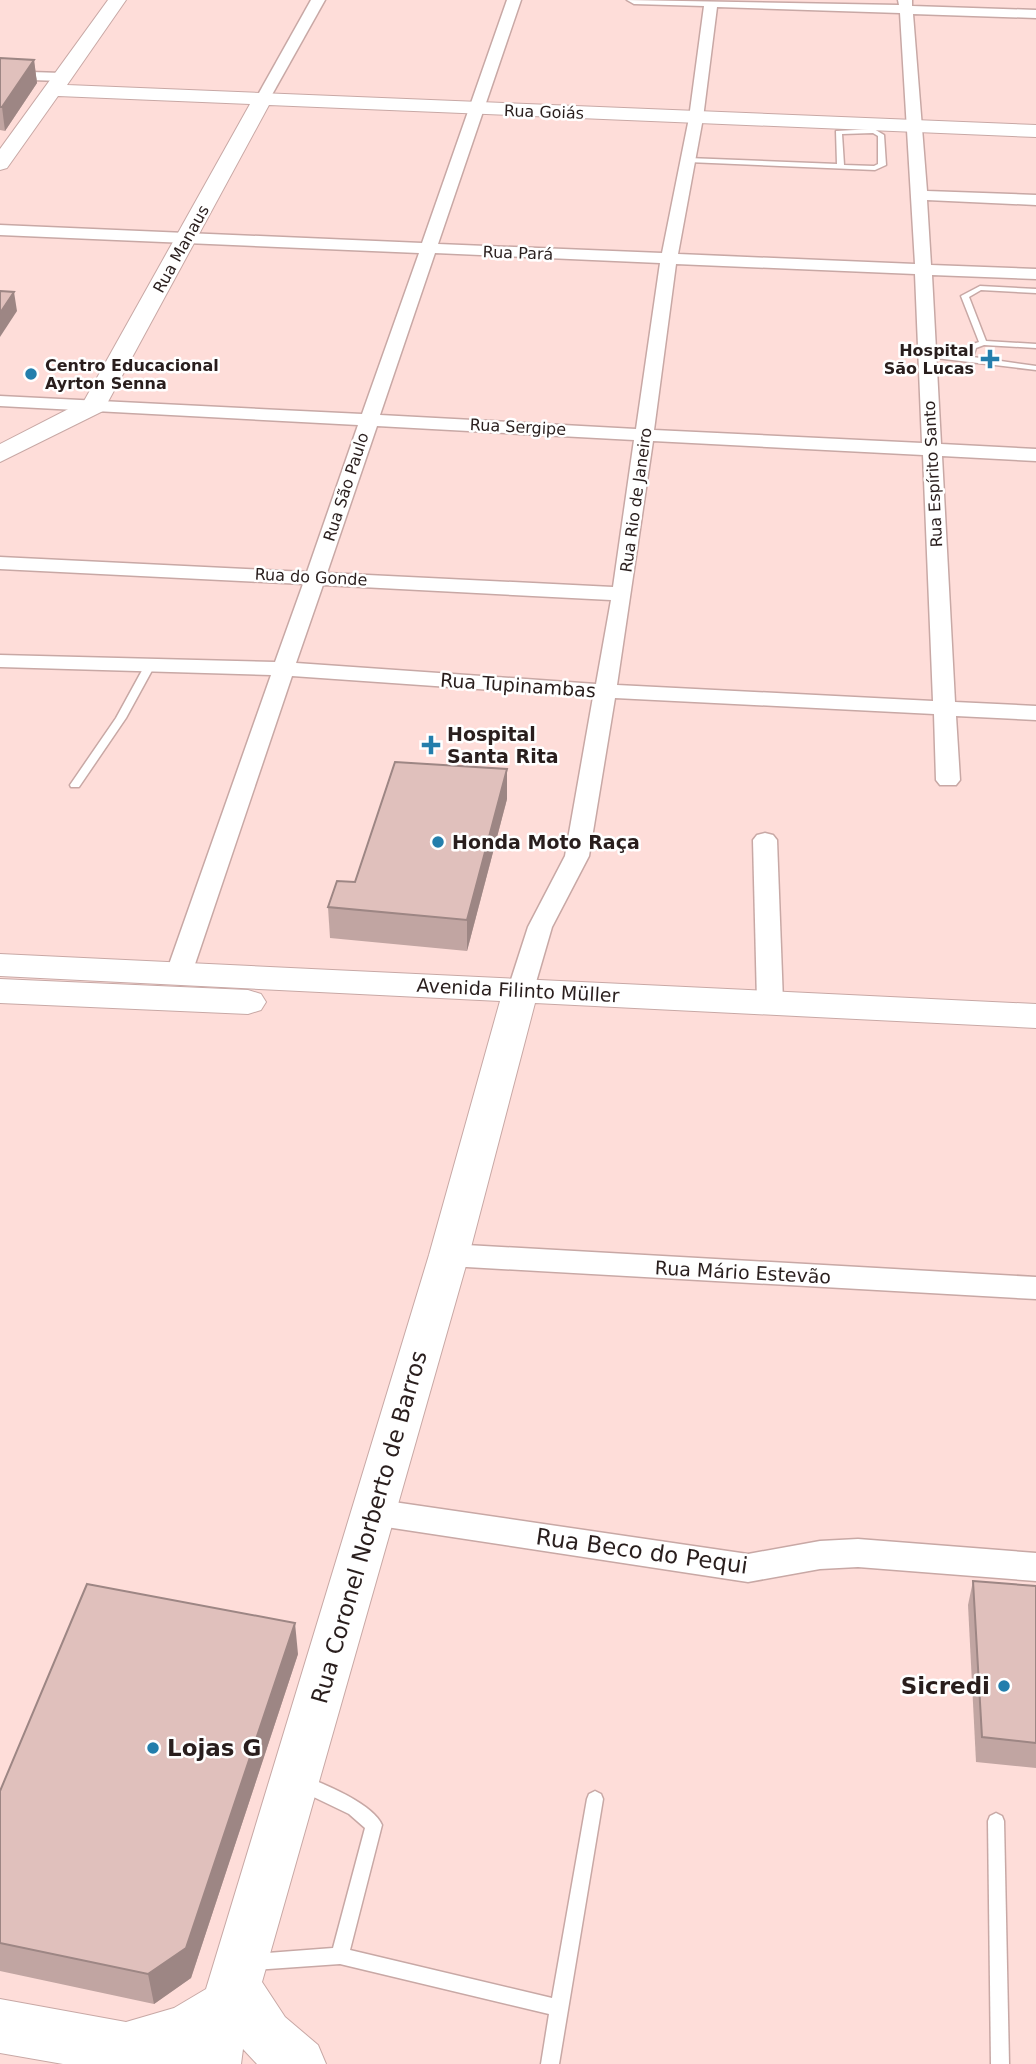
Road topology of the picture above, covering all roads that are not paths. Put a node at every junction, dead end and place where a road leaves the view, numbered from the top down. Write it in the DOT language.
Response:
graph roads {
  1 [pos="117,0"];
  2 [pos="318,0"];
  3 [pos="514,0"];
  4 [pos="634,0"];
  5 [pos="711,1"];
  6 [pos="905,4"];
  7 [pos="1036,14"];
  8 [pos="0,75"];
  9 [pos="57,83"];
  10 [pos="262,100"];
  11 [pos="478,109"];
  12 [pos="696,118"];
  13 [pos="916,126"];
  14 [pos="1036,131"];
  15 [pos="688,160"];
  16 [pos="0,164"];
  17 [pos="841,167"];
  18 [pos="918,195"];
  19 [pos="1036,200"];
  20 [pos="0,230"];
  21 [pos="188,238"];
  22 [pos="429,249"];
  23 [pos="669,258"];
  24 [pos="923,269"];
  25 [pos="1036,274"];
  26 [pos="1036,291"];
  27 [pos="983,343"];
  28 [pos="1036,346"];
  29 [pos="927,355"];
  30 [pos="970,357"];
  31 [pos="1036,368"];
  32 [pos="0,401"];
  33 [pos="94,406"];
  34 [pos="369,419"];
  35 [pos="646,433"];
  36 [pos="932,448"];
  37 [pos="0,454"];
  38 [pos="1036,455"];
  39 [pos="0,563"];
  40 [pos="316,577"];
  41 [pos="622,594"];
  42 [pos="0,662"];
  43 [pos="150,665"];
  44 [pos="283,669"];
  45 [pos="605,691"];
  46 [pos="944,708"];
  47 [pos="1036,713"];
  48 [pos="948,780"];
  49 [pos="75,785"];
  50 [pos="765,840"];
  51 [pos="0,965"];
  52 [pos="179,973"];
  53 [pos="0,991"];
  54 [pos="518,1001"];
  55 [pos="770,1002"];
  56 [pos="1036,1016"];
  57 [pos="1036,1039"];
  58 [pos="449,1255"];
  59 [pos="1036,1288"];
  60 [pos="373,1512"];
  61 [pos="1036,1567"];
  62 [pos="294,1780"];
  63 [pos="595,1800"];
  64 [pos="996,1821"];
  65 [pos="340,1956"];
  66 [pos="233,1985"];
  67 [pos="559,2008"];
  68 [pos="0,2026"];
  69 [pos="120,2048"];
  70 [pos="212,2064"];
  71 [pos="298,2064"];
  72 [pos="550,2064"];
  73 [pos="1000,2064"];
  1 -- 9 [label="main road"];
  2 -- 10 [label="street, Rua Manaus"];
  3 -- 11 [label="street, Rua São Paulo"];
  4 -- 5 [label="street"];
  5 -- 6 [label="street"];
  5 -- 12 [label="street, Rua Rio de Janeiro"];
  6 -- 7 [label="street"];
  6 -- 13 [label="street, Rua Espírito Santo"];
  8 -- 9 [label="street"];
  9 -- 10 [label="main road, Rua Goiás"];
  9 -- 16 [label="main road"];
  10 -- 11 [label="main road, Rua Goiás"];
  10 -- 21 [label="main road, Rua Manaus"];
  11 -- 12 [label="main road, Rua Goiás"];
  11 -- 22 [label="street, Rua São Paulo"];
  12 -- 13 [label="main road, Rua Goiás"];
  12 -- 15 [label="street, Rua Rio de Janeiro"];
  13 -- 14 [label="main road, Rua Goiás"];
  13 -- 18 [label="street, Rua Espírito Santo"];
  15 -- 17 [label="lane"];
  15 -- 23 [label="street, Rua Rio de Janeiro"];
  17 -- 17 [label="lane"];
  18 -- 19 [label="street"];
  18 -- 24 [label="street, Rua Espírito Santo"];
  20 -- 21 [label="street, Rua Pará"];
  21 -- 22 [label="street, Rua Pará"];
  21 -- 33 [label="main road, Rua Manaus"];
  22 -- 23 [label="street, Rua Pará"];
  22 -- 34 [label="street, Rua São Paulo"];
  23 -- 24 [label="street, Rua Pará"];
  23 -- 35 [label="street, Rua Rio de Janeiro"];
  24 -- 25 [label="street, Rua Pará"];
  24 -- 29 [label="street, Rua Espírito Santo"];
  26 -- 27 [label="lane"];
  27 -- 28 [label="lane"];
  27 -- 30 [label="lane"];
  29 -- 30 [label="lane"];
  29 -- 36 [label="street, Rua Espírito Santo"];
  30 -- 31 [label="lane"];
  32 -- 33 [label="street, Rua Sergipe"];
  33 -- 34 [label="street, Rua Sergipe"];
  33 -- 37 [label="main road"];
  34 -- 35 [label="street, Rua Sergipe"];
  34 -- 40 [label="street, Rua São Paulo"];
  35 -- 36 [label="street, Rua Sergipe"];
  35 -- 41 [label="street, Rua Rio de Janeiro"];
  36 -- 38 [label="street, Rua Sergipe"];
  36 -- 46 [label="street, Rua Espírito Santo"];
  39 -- 40 [label="street, Rua do Gonde"];
  40 -- 41 [label="street, Rua do Gonde"];
  40 -- 44 [label="street, Rua São Paulo"];
  41 -- 45 [label="street, Rua Rio de Janeiro"];
  42 -- 43 [label="street, Rua Tupinambas"];
  43 -- 44 [label="street, Rua Tupinambas"];
  43 -- 49 [label="lane"];
  44 -- 45 [label="street, Rua Tupinambas"];
  44 -- 52 [label="street, Rua São Paulo"];
  45 -- 46 [label="street, Rua Tupinambas"];
  45 -- 54 [label="street, Rua Rio de Janeiro"];
  46 -- 47 [label="street, Rua Tupinambas"];
  46 -- 48 [label="street, Rua Espírito Santo"];
  50 -- 55 [label="street"];
  51 -- 52 [label="main road, Avenida Filinto Müller"];
  52 -- 54 [label="main road, Avenida Filinto Müller"];
  53 -- 54 [label="main road, Avenida Filinto Müller"];
  54 -- 55 [label="main road, Avenida Filinto Müller"];
  54 -- 57 [label="main road, Avenida Filinto Müller"];
  54 -- 58 [label="main road, Rua Coronel Norberto de Barros"];
  55 -- 56 [label="main road, Avenida Filinto Müller"];
  58 -- 59 [label="street, Rua Mário Estevão"];
  58 -- 60 [label="main road, Rua Coronel Norberto de Barros"];
  60 -- 61 [label="street, Rua Beco do Pequi"];
  60 -- 62 [label="main road, Rua Coronel Norberto de Barros"];
  62 -- 65 [label="lane"];
  62 -- 66 [label="main road, Rua Coronel Norberto de Barros"];
  63 -- 67 [label="lane"];
  64 -- 73 [label="lane"];
  65 -- 66 [label="lane"];
  65 -- 67 [label="lane"];
  66 -- 69 [label="main road"];
  66 -- 70 [label="main road, Rua Coronel Norberto de Barros"];
  66 -- 71 [label="main road"];
  67 -- 72 [label="lane"];
  68 -- 69 [label="main road"];
  69 -- 70 [label="main road"];
}
